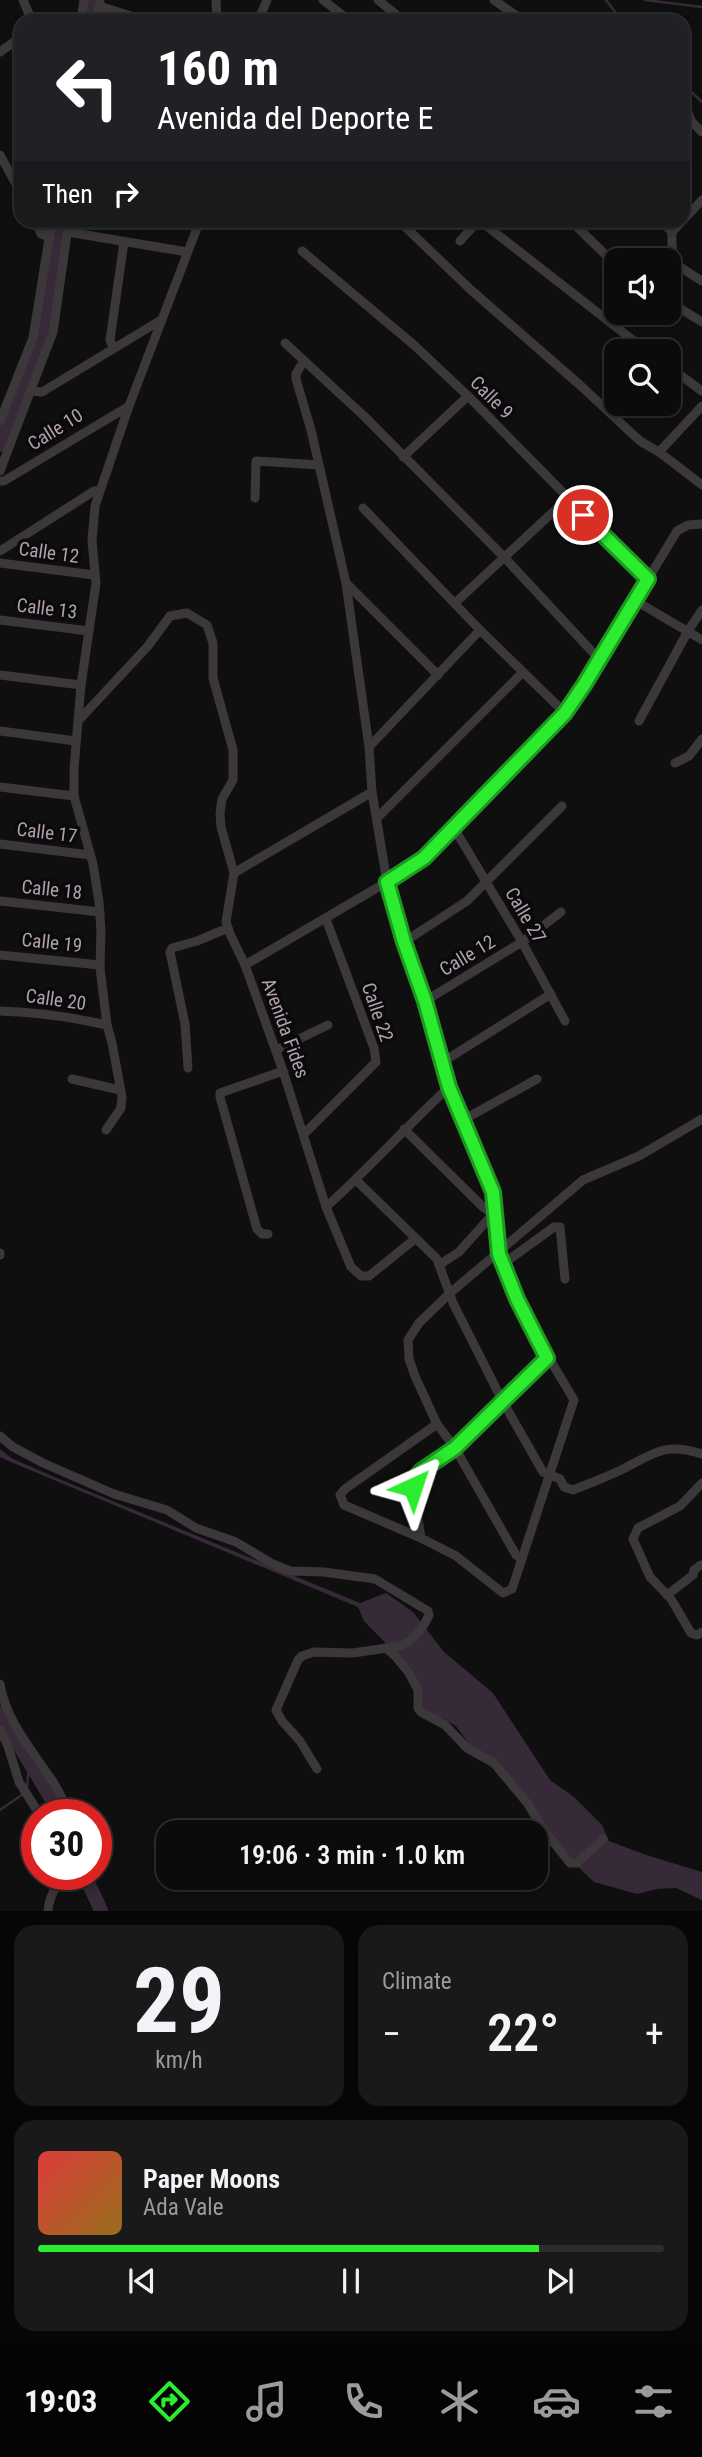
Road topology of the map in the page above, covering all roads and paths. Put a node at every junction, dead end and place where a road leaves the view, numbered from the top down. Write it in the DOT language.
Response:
graph roads {
  1 [pos="323,0"];
  2 [pos="378,0"];
  3 [pos="494,0"];
  4 [pos="100,3"];
  5 [pos="129,14"];
  6 [pos="341,14"];
  7 [pos="395,14"];
  8 [pos="514,14"];
  9 [pos="690,118"];
  10 [pos="691,121"];
  11 [pos="702,132"];
  12 [pos="0,155"];
  13 [pos="14,180"];
  14 [pos="702,200"];
  15 [pos="690,213"];
  16 [pos="38,228"];
  17 [pos="51,228"];
  18 [pos="68,228"];
  19 [pos="197,228"];
  20 [pos="406,228"];
  21 [pos="472,228"];
  22 [pos="489,228"];
  23 [pos="578,228"];
  24 [pos="668,228"];
  25 [pos="676,228"];
  26 [pos="68,232"];
  27 [pos="672,232"];
  28 [pos="50,237"];
  29 [pos="460,241"];
  30 [pos="124,242"];
  31 [pos="302,251"];
  32 [pos="187,252"];
  33 [pos="604,253"];
  34 [pos="702,281"];
  35 [pos="681,308"];
  36 [pos="700,318"];
  37 [pos="161,320"];
  38 [pos="631,339"];
  39 [pos="285,343"];
  40 [pos="113,347"];
  41 [pos="303,362"];
  42 [pos="681,376"];
  43 [pos="31,391"];
  44 [pos="702,391"];
  45 [pos="468,396"];
  46 [pos="129,406"];
  47 [pos="702,406"];
  48 [pos="0,421"];
  49 [pos="659,452"];
  50 [pos="403,457"];
  51 [pos="319,464"];
  52 [pos="0,471"];
  53 [pos="0,481"];
  54 [pos="702,485"];
  55 [pos="99,491"];
  56 [pos="255,498"];
  57 [pos="567,499"];
  58 [pos="363,508"];
  59 [pos="702,524"];
  60 [pos="0,551"];
  61 [pos="503,556"];
  62 [pos="0,563"];
  63 [pos="94,575"];
  64 [pos="648,579"];
  65 [pos="345,583"];
  66 [pos="636,601"];
  67 [pos="455,603"];
  68 [pos="702,610"];
  69 [pos="0,620"];
  70 [pos="480,630"];
  71 [pos="89,631"];
  72 [pos="688,631"];
  73 [pos="702,640"];
  74 [pos="599,659"];
  75 [pos="522,673"];
  76 [pos="438,675"];
  77 [pos="0,676"];
  78 [pos="81,685"];
  79 [pos="565,713"];
  80 [pos="79,720"];
  81 [pos="639,721"];
  82 [pos="0,732"];
  83 [pos="702,739"];
  84 [pos="76,741"];
  85 [pos="369,747"];
  86 [pos="675,763"];
  87 [pos="0,788"];
  88 [pos="372,792"];
  89 [pos="74,796"];
  90 [pos="562,806"];
  91 [pos="377,818"];
  92 [pos="454,828"];
  93 [pos="0,844"];
  94 [pos="90,855"];
  95 [pos="234,873"];
  96 [pos="387,882"];
  97 [pos="486,882"];
  98 [pos="0,901"];
  99 [pos="100,912"];
  100 [pos="561,912"];
  101 [pos="326,919"];
  102 [pos="228,928"];
  103 [pos="404,942"];
  104 [pos="522,942"];
  105 [pos="0,955"];
  106 [pos="100,965"];
  107 [pos="245,965"];
  108 [pos="551,994"];
  109 [pos="425,1001"];
  110 [pos="0,1011"];
  111 [pos="565,1021"];
  112 [pos="107,1025"];
  113 [pos="328,1025"];
  114 [pos="276,1050"];
  115 [pos="441,1063"];
  116 [pos="188,1068"];
  117 [pos="283,1071"];
  118 [pos="72,1079"];
  119 [pos="537,1079"];
  120 [pos="449,1087"];
  121 [pos="120,1090"];
  122 [pos="702,1119"];
  123 [pos="463,1120"];
  124 [pos="404,1129"];
  125 [pos="106,1130"];
  126 [pos="304,1134"];
  127 [pos="356,1180"];
  128 [pos="326,1207"];
  129 [pos="494,1215"];
  130 [pos="268,1234"];
  131 [pos="415,1239"];
  132 [pos="499,1254"];
  133 [pos="503,1264"];
  134 [pos="439,1265"];
  135 [pos="565,1279"];
  136 [pos="449,1294"];
  137 [pos="547,1358"];
  138 [pos="502,1400"];
  139 [pos="437,1424"];
  140 [pos="0,1436"];
  141 [pos="455,1448"];
  142 [pos="702,1454"];
  143 [pos="549,1475"];
  144 [pos="702,1483"];
  145 [pos="421,1538"];
  146 [pos="522,1559"];
  147 [pos="701,1565"];
  148 [pos="667,1595"];
  149 [pos="702,1632"];
  150 [pos="386,1648"];
  151 [pos="0,1684"];
  152 [pos="0,1730"];
  153 [pos="317,1769"];
  154 [pos="30,1799"];
  155 [pos="62,1799"];
  156 [pos="603,1839"];
  157 [pos="52,1890"];
  158 [pos="48,1911"];
  1 -- 6 [label="street"];
  2 -- 7 [label="street"];
  3 -- 8 [label="street"];
  4 -- 5 [label="street"];
  9 -- 10 [label="street"];
  10 -- 11 [label="street"];
  12 -- 13 [label="street"];
  14 -- 15 [label="street"];
  16 -- 28 [label="street"];
  17 -- 28 [label="street"];
  18 -- 26 [label="street"];
  19 -- 32 [label="street"];
  20 -- 49 [label="street"];
  21 -- 29 [label="street"];
  22 -- 38 [label="street"];
  23 -- 33 [label="street"];
  24 -- 27 [label="street"];
  25 -- 27 [label="street"];
  26 -- 30 [label="street"];
  26 -- 43 [label="street"];
  27 -- 34 [label="street"];
  28 -- 48 [label="street"];
  30 -- 32 [label="street"];
  30 -- 40 [label="street"];
  31 -- 45 [label="street, Calle 9"];
  32 -- 37 [label="street"];
  35 -- 36 [label="street"];
  37 -- 40 [label="street"];
  37 -- 46 [label="street"];
  39 -- 41 [label="street"];
  40 -- 43 [label="street"];
  41 -- 50 [label="street"];
  41 -- 51 [label="street"];
  42 -- 44 [label="street"];
  43 -- 52 [label="street"];
  45 -- 50 [label="street"];
  45 -- 57 [label="street, Calle 9"];
  46 -- 53 [label="street, Calle 10"];
  46 -- 55 [label="street"];
  47 -- 49 [label="street"];
  49 -- 54 [label="street"];
  50 -- 61 [label="street"];
  51 -- 56 [label="street"];
  51 -- 65 [label="street"];
  55 -- 60 [label="street"];
  55 -- 63 [label="street"];
  57 -- 61 [label="street"];
  57 -- 64 [label="street, Calle 9"];
  58 -- 67 [label="street"];
  59 -- 64 [label="street"];
  61 -- 67 [label="street"];
  61 -- 74 [label="street"];
  62 -- 63 [label="street, Calle 12"];
  63 -- 71 [label="street"];
  64 -- 66 [label="street"];
  65 -- 76 [label="street"];
  65 -- 85 [label="street"];
  66 -- 72 [label="street"];
  66 -- 74 [label="street"];
  67 -- 70 [label="street"];
  68 -- 72 [label="street"];
  69 -- 71 [label="street, Calle 13"];
  70 -- 75 [label="street"];
  70 -- 76 [label="street"];
  71 -- 78 [label="street"];
  72 -- 73 [label="street"];
  72 -- 81 [label="street"];
  74 -- 79 [label="street"];
  75 -- 79 [label="street"];
  75 -- 91 [label="street"];
  76 -- 85 [label="street"];
  77 -- 78 [label="street"];
  78 -- 80 [label="street"];
  79 -- 92 [label="street"];
  80 -- 84 [label="street"];
  80 -- 95 [label="street"];
  82 -- 84 [label="street"];
  83 -- 86 [label="street"];
  84 -- 89 [label="street"];
  85 -- 88 [label="street"];
  87 -- 89 [label="street"];
  88 -- 91 [label="street"];
  88 -- 95 [label="street"];
  89 -- 94 [label="street"];
  90 -- 97 [label="street"];
  91 -- 96 [label="street"];
  92 -- 96 [label="street"];
  92 -- 97 [label="street, Calle 27"];
  93 -- 94 [label="street, Calle 17"];
  94 -- 99 [label="street"];
  95 -- 102 [label="street, Avenida Fides"];
  96 -- 101 [label="street"];
  96 -- 103 [label="street"];
  97 -- 103 [label="street"];
  97 -- 104 [label="street, Calle 27"];
  98 -- 99 [label="street, Calle 18"];
  99 -- 106 [label="street"];
  100 -- 104 [label="street, Calle 12"];
  101 -- 107 [label="street"];
  101 -- 126 [label="street, Calle 22"];
  102 -- 107 [label="street, Avenida Fides"];
  102 -- 116 [label="street"];
  103 -- 109 [label="street"];
  104 -- 108 [label="street, Calle 27"];
  104 -- 109 [label="street, Calle 12"];
  105 -- 106 [label="street, Calle 19"];
  106 -- 112 [label="street"];
  107 -- 114 [label="street, Avenida Fides"];
  108 -- 111 [label="street, Calle 27"];
  108 -- 115 [label="street"];
  109 -- 115 [label="street"];
  110 -- 112 [label="street, Calle 20"];
  112 -- 121 [label="street"];
  113 -- 114 [label="street"];
  114 -- 117 [label="street, Avenida Fides"];
  115 -- 120 [label="street"];
  117 -- 126 [label="street, Avenida Fides"];
  117 -- 130 [label="street"];
  118 -- 121 [label="street"];
  119 -- 123 [label="street"];
  120 -- 123 [label="street"];
  120 -- 124 [label="street"];
  121 -- 125 [label="street"];
  122 -- 132 [label="street"];
  123 -- 129 [label="street"];
  124 -- 127 [label="street"];
  124 -- 129 [label="street"];
  126 -- 128 [label="street, Avenida Fides"];
  127 -- 128 [label="street"];
  127 -- 131 [label="street"];
  128 -- 131 [label="street, Avenida Fides"];
  129 -- 132 [label="street"];
  129 -- 134 [label="street"];
  131 -- 134 [label="street"];
  132 -- 133 [label="street"];
  132 -- 136 [label="street"];
  133 -- 135 [label="street"];
  133 -- 137 [label="street"];
  134 -- 136 [label="street"];
  136 -- 138 [label="street"];
  136 -- 139 [label="street"];
  137 -- 138 [label="street"];
  137 -- 143 [label="street"];
  138 -- 141 [label="street"];
  138 -- 143 [label="street"];
  139 -- 141 [label="street"];
  139 -- 145 [label="street"];
  140 -- 150 [label="street"];
  141 -- 145 [label="street"];
  141 -- 146 [label="street"];
  142 -- 143 [label="street"];
  143 -- 146 [label="street"];
  144 -- 148 [label="street"];
  145 -- 146 [label="street"];
  147 -- 148 [label="street"];
  148 -- 149 [label="street"];
  150 -- 153 [label="street"];
  150 -- 156 [label="street"];
  151 -- 155 [label="street"];
  152 -- 154 [label="street"];
  157 -- 158 [label="street"];
}
